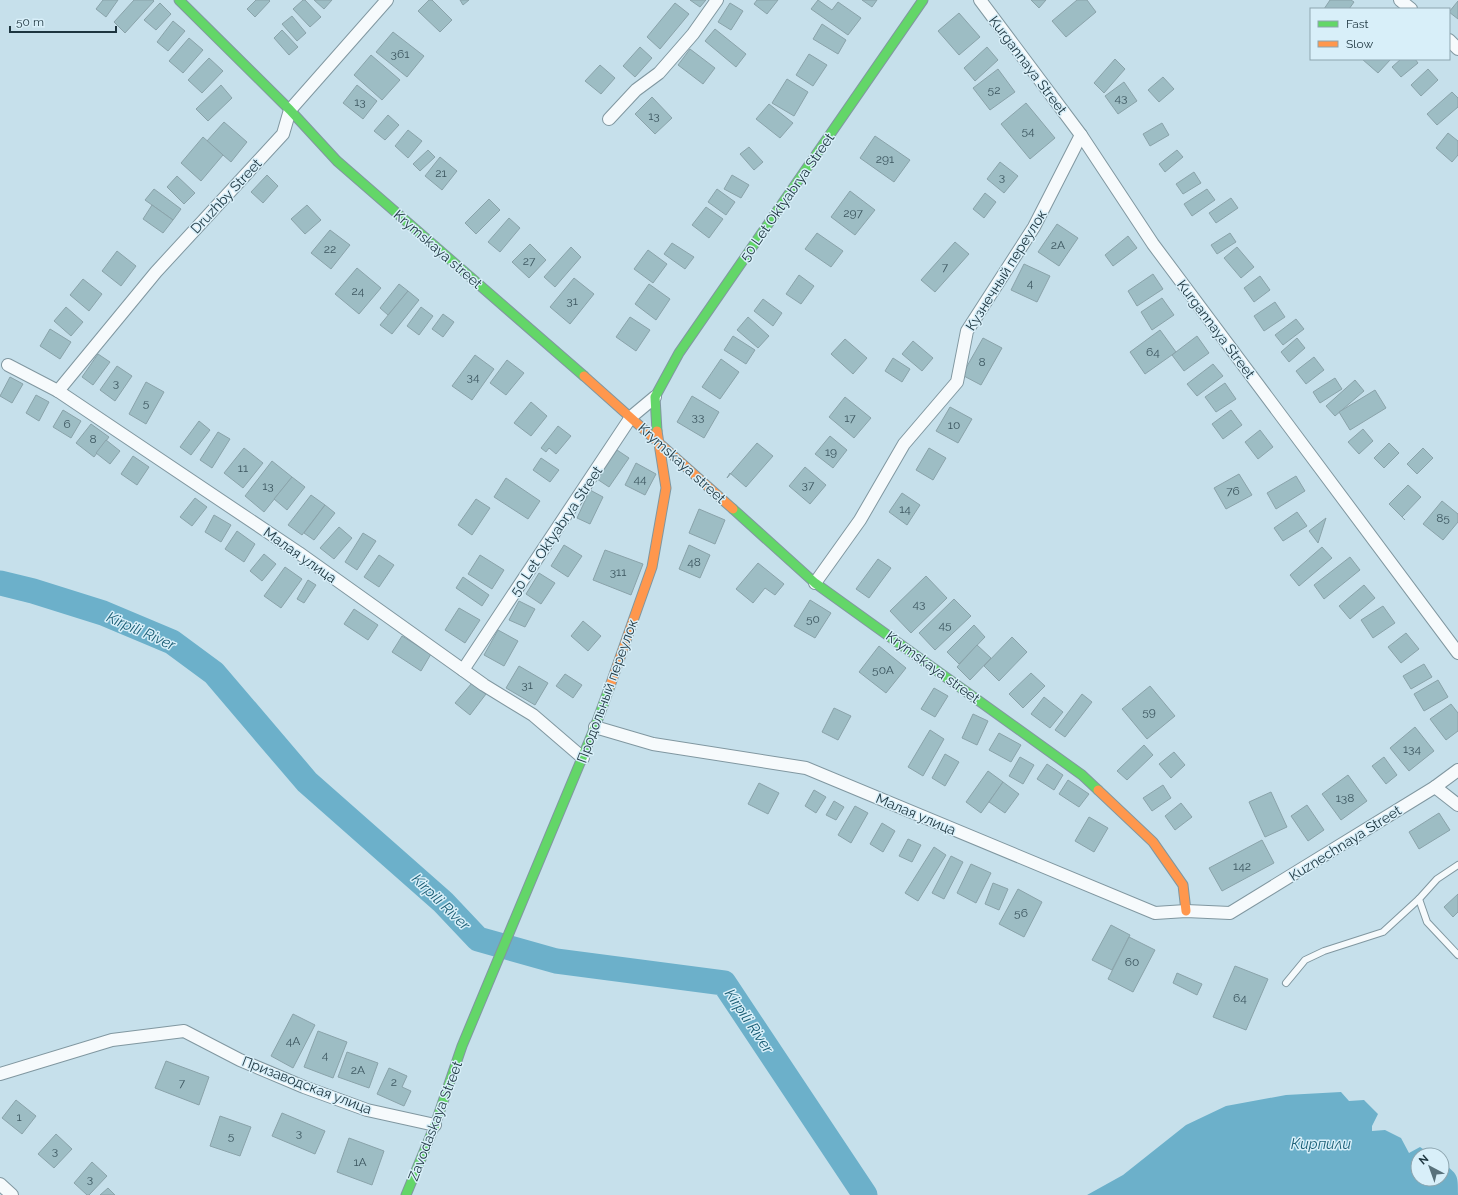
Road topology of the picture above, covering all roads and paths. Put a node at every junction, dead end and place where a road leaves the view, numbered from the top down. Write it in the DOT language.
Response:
graph roads {
  1 [pos="179,0"];
  2 [pos="387,0"];
  3 [pos="717,0"];
  4 [pos="923,0"];
  5 [pos="980,0"];
  6 [pos="1400,0"];
  7 [pos="1410,8"];
  8 [pos="1450,41"];
  9 [pos="1458,49"];
  10 [pos="290,110"];
  11 [pos="609,119"];
  12 [pos="1081,135"];
  13 [pos="8,365"];
  14 [pos="58,391"];
  15 [pos="655,397"];
  16 [pos="631,417"];
  17 [pos="658,441"];
  18 [pos="815,583"];
  19 [pos="1458,653"];
  20 [pos="463,670"];
  21 [pos="595,727"];
  22 [pos="583,758"];
  23 [pos="1458,770"];
  24 [pos="1435,787"];
  25 [pos="1458,805"];
  26 [pos="1458,865"];
  27 [pos="1419,899"];
  28 [pos="1186,911"];
  29 [pos="1230,913"];
  30 [pos="1458,955"];
  31 [pos="1286,983"];
  32 [pos="462,1046"];
  33 [pos="0,1074"];
  34 [pos="435,1125"];
  35 [pos="0,1184"];
  36 [pos="12,1195"];
  37 [pos="406,1195"];
  1 -- 10 [label="street, Krymskaya street"];
  2 -- 10 [label="street, Druzhby Street"];
  3 -- 11 [label="street"];
  4 -- 15 [label="street, 50 Let Oktyabrya Street"];
  5 -- 12 [label="street, Kurgannaya Street"];
  6 -- 7 [label="street"];
  8 -- 9 [label="street"];
  10 -- 14 [label="street, Druzhby Street"];
  10 -- 16 [label="street, Krymskaya street"];
  12 -- 18 [label="street, Кузнечный переулок"];
  12 -- 19 [label="street, Kurgannaya Street"];
  13 -- 14 [label="street, Малая улица"];
  14 -- 20 [label="street, Малая улица"];
  15 -- 16 [label="street, 50 Let Oktyabrya Street"];
  15 -- 17 [label="street"];
  16 -- 17 [label="street, Krymskaya street"];
  16 -- 20 [label="street, 50 Let Oktyabrya Street"];
  17 -- 18 [label="street, Krymskaya street"];
  17 -- 21 [label="street, Продольный переулок"];
  18 -- 28 [label="street, Krymskaya street"];
  20 -- 22 [label="street, Малая улица"];
  21 -- 22 [label="street, Продольный переулок"];
  21 -- 28 [label="street, Малая улица"];
  22 -- 32 [label="street, Продольный переулок"];
  23 -- 24 [label="street, Kuznechnaya Street"];
  24 -- 25 [label="street"];
  24 -- 29 [label="street, Kuznechnaya Street"];
  26 -- 27 [label="lane"];
  27 -- 30 [label="lane"];
  27 -- 31 [label="lane"];
  28 -- 29 [label="street, Малая улица"];
  32 -- 34 [label="street, Zavodaskaya Street"];
  33 -- 34 [label="street, Призаводская улица"];
  34 -- 37 [label="street, Zavodaskaya Street"];
  35 -- 36 [label="street"];
}
